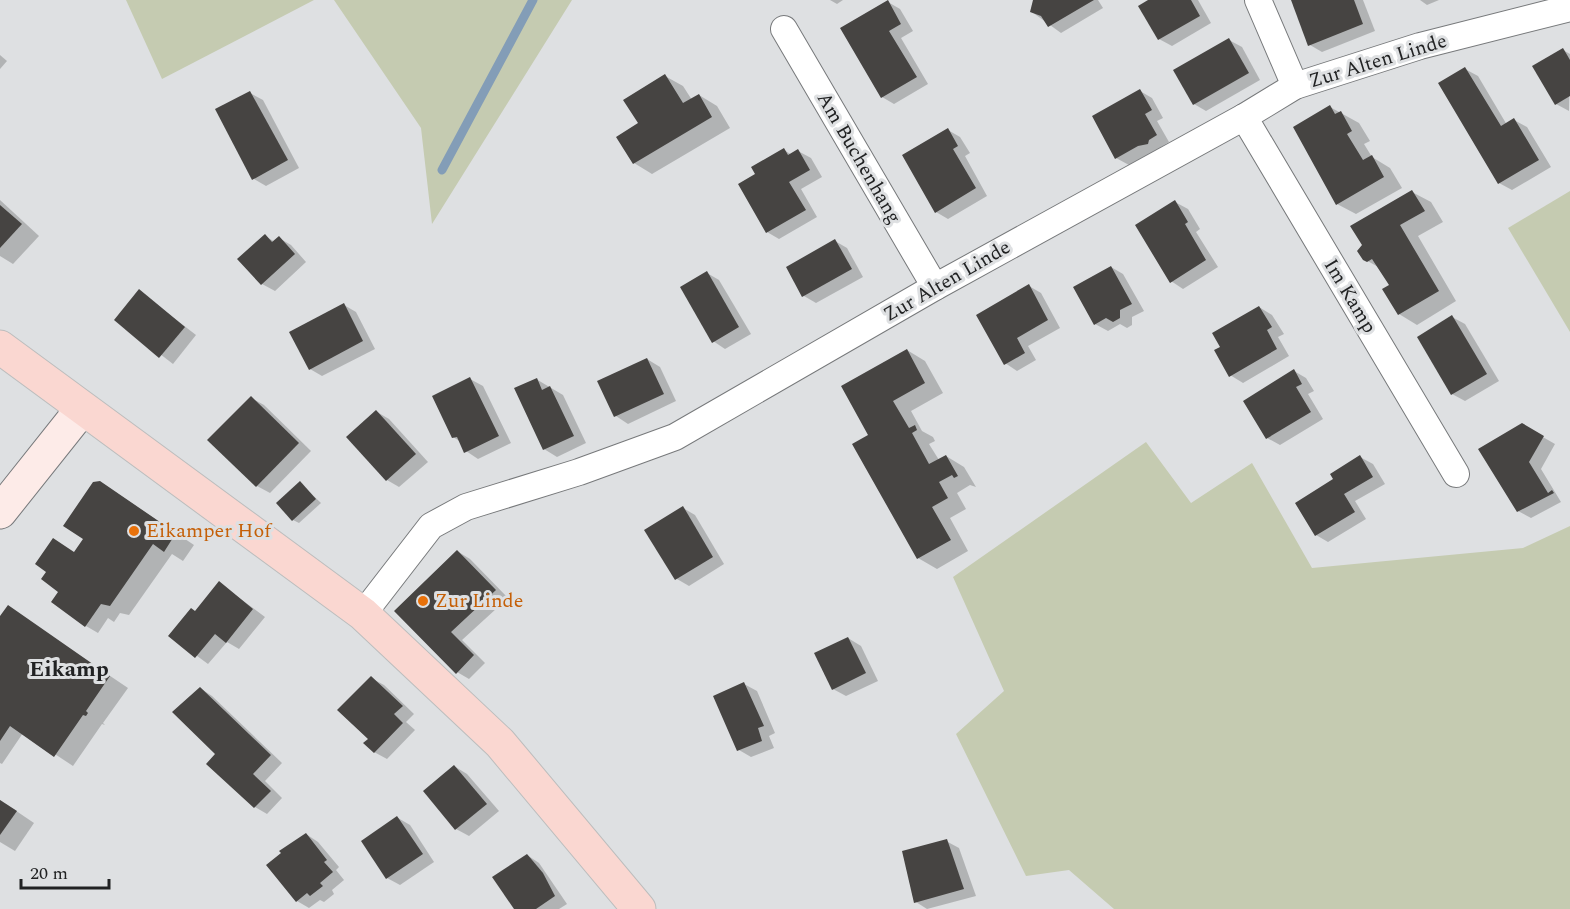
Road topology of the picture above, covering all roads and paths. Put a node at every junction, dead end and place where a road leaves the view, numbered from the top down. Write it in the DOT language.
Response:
graph roads {
  1 [pos="1258,0"];
  2 [pos="1570,8"];
  3 [pos="784,29"];
  4 [pos="1294,86"];
  5 [pos="1244,117"];
  6 [pos="935,286"];
  7 [pos="0,347"];
  8 [pos="82,409"];
  9 [pos="1456,474"];
  10 [pos="0,512"];
  11 [pos="363,614"];
  12 [pos="639,909"];
  1 -- 4 [label="street"];
  2 -- 4 [label="street, Zur Alten Linde"];
  3 -- 6 [label="street, Am Buchenhang"];
  4 -- 5 [label="street, Zur Alten Linde"];
  5 -- 6 [label="street, Zur Alten Linde"];
  5 -- 9 [label="street, Im Kamp"];
  6 -- 11 [label="street, Zur Alten Linde"];
  7 -- 8 [label="main road"];
  8 -- 10 [label="street"];
  8 -- 11 [label="main road"];
  11 -- 12 [label="main road"];
}
